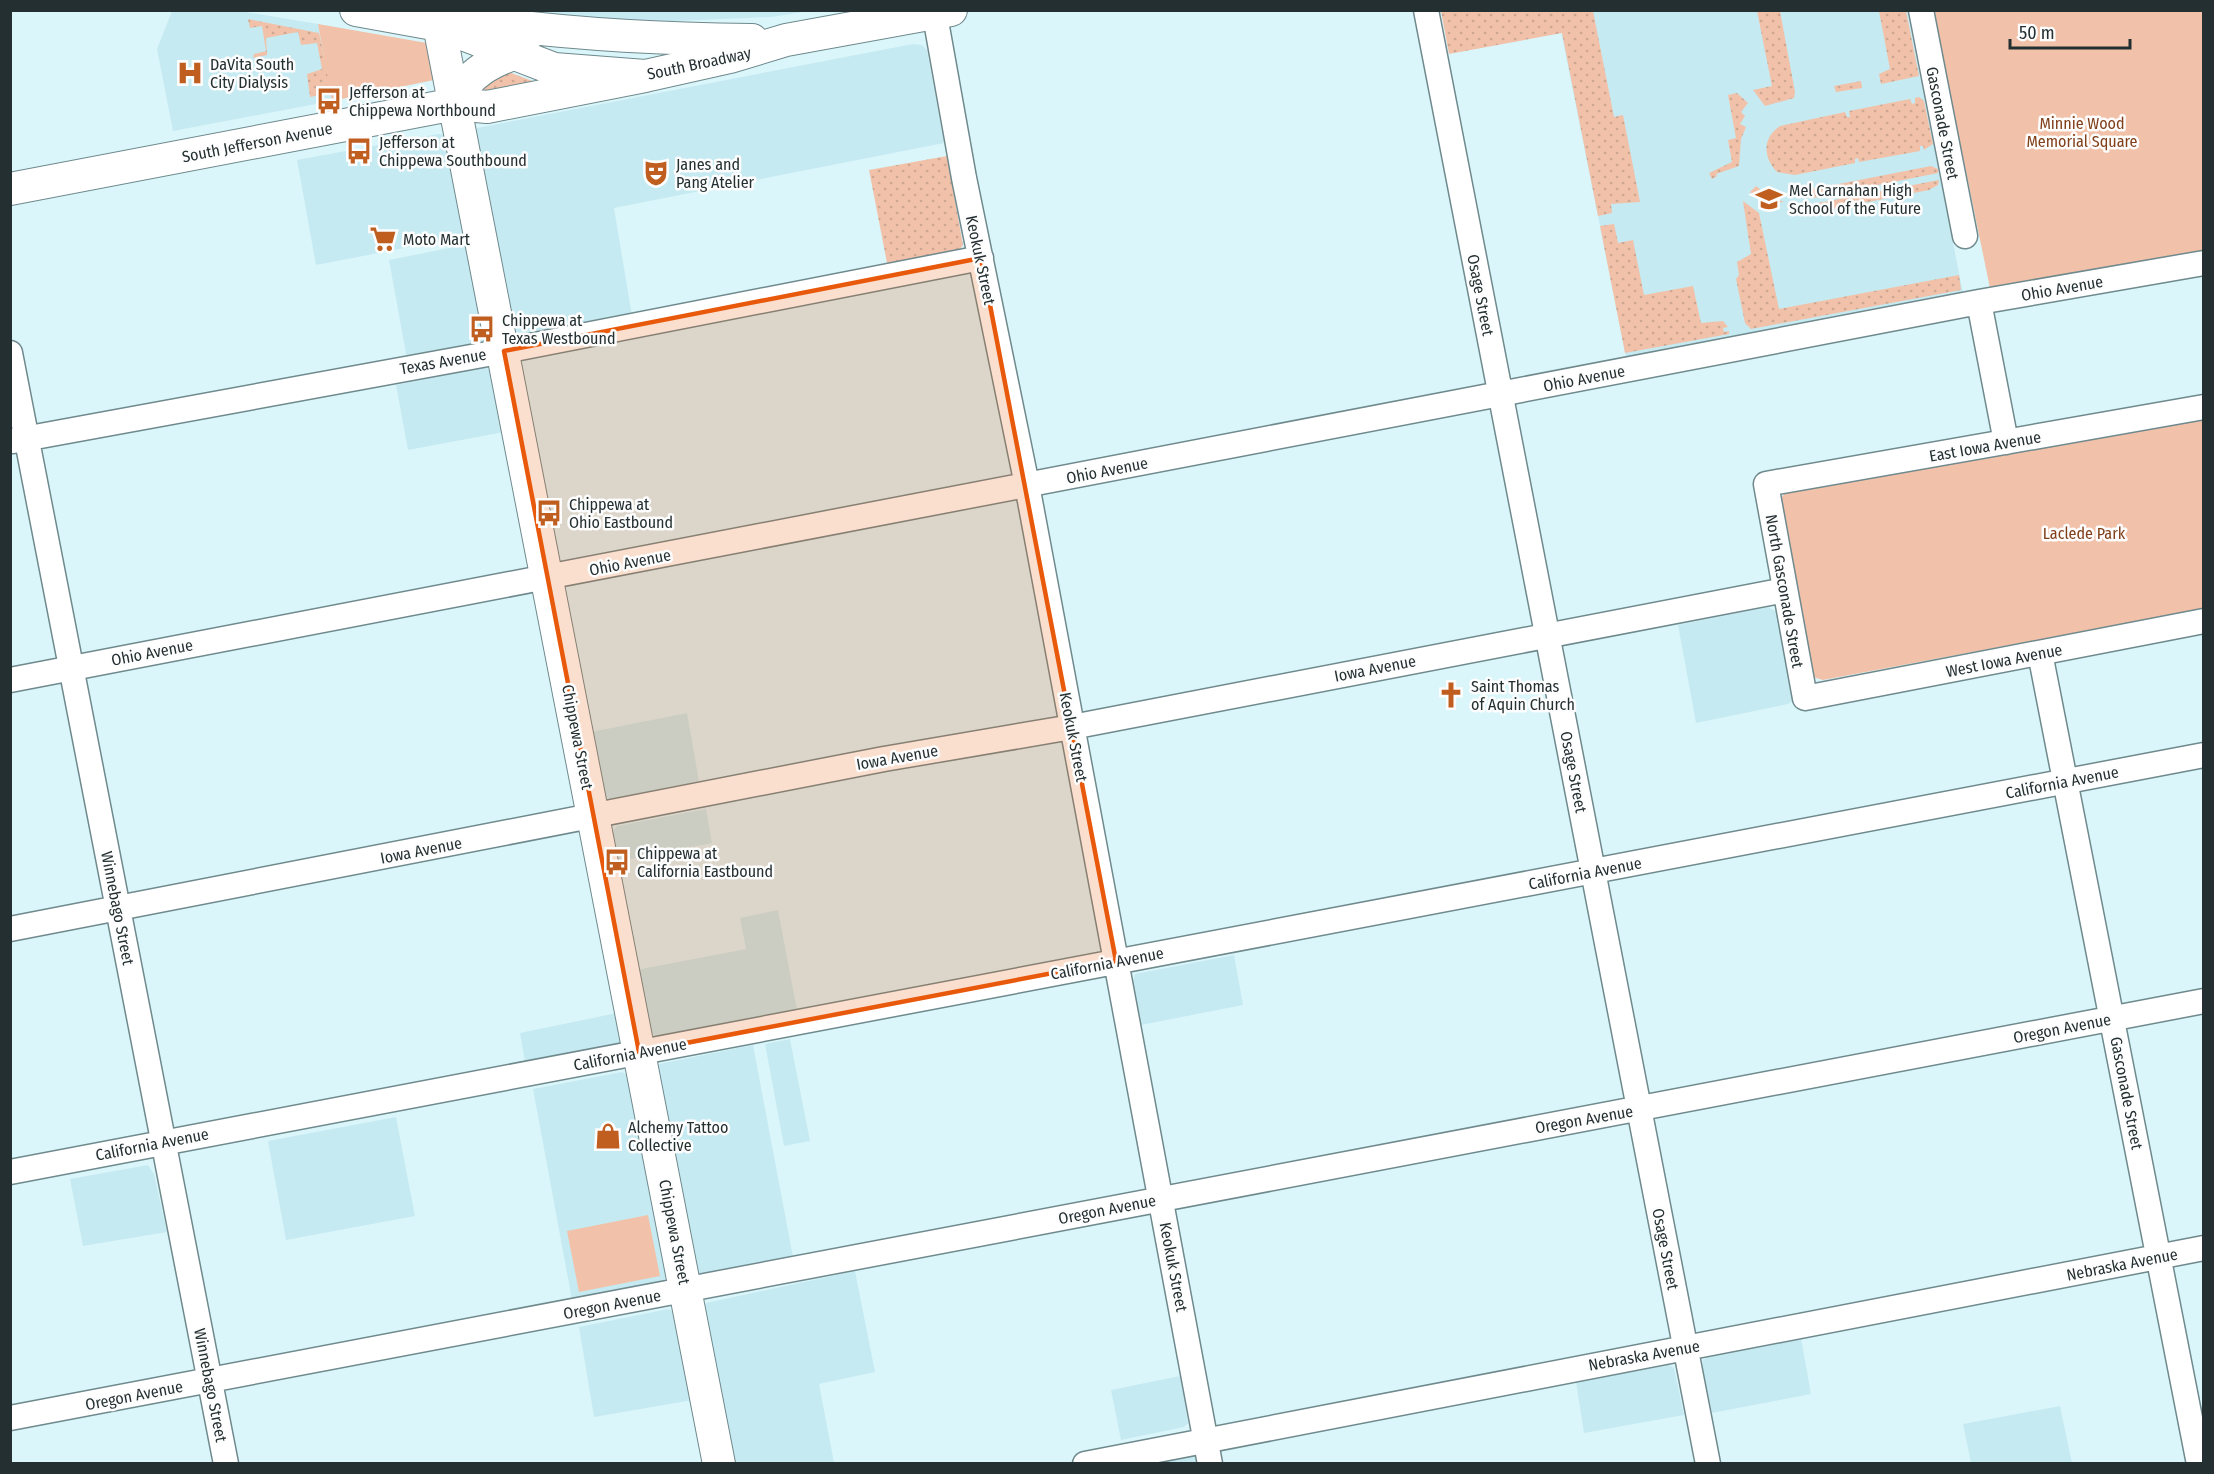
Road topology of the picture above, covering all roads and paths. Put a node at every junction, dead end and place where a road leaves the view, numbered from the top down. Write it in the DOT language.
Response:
graph roads {
  1 [pos="356,10"];
  2 [pos="1426,10"];
  3 [pos="1921,10"];
  4 [pos="940,12"];
  5 [pos="438,18"];
  6 [pos="687,40"];
  7 [pos="786,40"];
  8 [pos="510,54"];
  9 [pos="645,76"];
  10 [pos="455,104"];
  11 [pos="10,189"];
  12 [pos="1965,236"];
  13 [pos="981,258"];
  14 [pos="2204,263"];
  15 [pos="1979,302"];
  16 [pos="504,351"];
  17 [pos="10,353"];
  18 [pos="1501,394"];
  19 [pos="2204,407"];
  20 [pos="19,440"];
  21 [pos="2006,442"];
  22 [pos="1766,484"];
  23 [pos="1027,485"];
  24 [pos="547,578"];
  25 [pos="1785,590"];
  26 [pos="2204,621"];
  27 [pos="1547,635"];
  28 [pos="2040,653"];
  29 [pos="72,668"];
  30 [pos="10,680"];
  31 [pos="1805,699"];
  32 [pos="1072,727"];
  33 [pos="2204,755"];
  34 [pos="2065,781"];
  35 [pos="594,817"];
  36 [pos="1594,872"];
  37 [pos="118,909"];
  38 [pos="10,929"];
  39 [pos="1116,961"];
  40 [pos="2204,1001"];
  41 [pos="2112,1018"];
  42 [pos="639,1052"];
  43 [pos="1638,1109"];
  44 [pos="164,1142"];
  45 [pos="10,1172"];
  46 [pos="1161,1199"];
  47 [pos="2204,1248"];
  48 [pos="2158,1257"];
  49 [pos="686,1289"];
  50 [pos="1686,1347"];
  51 [pos="210,1380"];
  52 [pos="10,1418"];
  53 [pos="1206,1439"];
  54 [pos="226,1464"];
  55 [pos="719,1464"];
  56 [pos="1085,1464"];
  57 [pos="1210,1464"];
  58 [pos="1708,1464"];
  59 [pos="2199,1464"];
  1 -- 5 [label="main road, South Broadway"];
  2 -- 18 [label="street, Osage Street"];
  3 -- 12 [label="street, Gasconade Street"];
  4 -- 7 [label="main road, South Broadway"];
  4 -- 13 [label="street, Keokuk Street"];
  5 -- 6 [label="main road, South Broadway"];
  5 -- 8 [label="main road, South Broadway"];
  5 -- 10 [label="main road, Chippewa Street"];
  6 -- 7 [label="main road, South Broadway"];
  6 -- 8 [label="main road"];
  7 -- 9 [label="main road, South Broadway"];
  8 -- 9 [label="main road, South Broadway"];
  8 -- 10 [label="main road"];
  9 -- 10 [label="main road, South Jefferson Avenue"];
  10 -- 11 [label="main road, South Jefferson Avenue"];
  10 -- 16 [label="main road, Chippewa Street"];
  13 -- 16 [label="street, Texas Avenue"];
  13 -- 23 [label="street, Keokuk Street"];
  14 -- 15 [label="street, Ohio Avenue"];
  15 -- 18 [label="street, Ohio Avenue"];
  15 -- 21 [label="street"];
  16 -- 20 [label="street, Texas Avenue"];
  16 -- 24 [label="main road, Chippewa Street"];
  17 -- 20 [label="street, Winnebago Street"];
  18 -- 23 [label="street, Ohio Avenue"];
  18 -- 27 [label="street, Osage Street"];
  19 -- 21 [label="street, East Iowa Avenue"];
  20 -- 29 [label="street, Winnebago Street"];
  21 -- 22 [label="street, East Iowa Avenue"];
  22 -- 25 [label="street, North Gasconade Street"];
  23 -- 24 [label="street, Ohio Avenue"];
  23 -- 32 [label="street, Keokuk Street"];
  24 -- 29 [label="street, Ohio Avenue"];
  24 -- 35 [label="main road, Chippewa Street"];
  25 -- 27 [label="street, Iowa Avenue"];
  25 -- 31 [label="street, North Gasconade Street"];
  26 -- 28 [label="street, West Iowa Avenue"];
  27 -- 32 [label="street, Iowa Avenue"];
  27 -- 36 [label="street, Osage Street"];
  28 -- 31 [label="street, West Iowa Avenue"];
  28 -- 34 [label="street, Gasconade Street"];
  29 -- 30 [label="street, Ohio Avenue"];
  29 -- 37 [label="street, Winnebago Street"];
  32 -- 35 [label="street, Iowa Avenue"];
  32 -- 39 [label="street, Keokuk Street"];
  33 -- 34 [label="street, California Avenue"];
  34 -- 36 [label="street, California Avenue"];
  34 -- 41 [label="street, Gasconade Street"];
  35 -- 37 [label="street, Iowa Avenue"];
  35 -- 42 [label="main road, Chippewa Street"];
  36 -- 39 [label="street, California Avenue"];
  36 -- 43 [label="street, Osage Street"];
  37 -- 38 [label="street, Iowa Avenue"];
  37 -- 44 [label="street, Winnebago Street"];
  39 -- 42 [label="street, California Avenue"];
  39 -- 46 [label="street, Keokuk Street"];
  40 -- 41 [label="street, Oregon Avenue"];
  41 -- 43 [label="street, Oregon Avenue"];
  41 -- 48 [label="street, Gasconade Street"];
  42 -- 44 [label="street, California Avenue"];
  42 -- 49 [label="main road, Chippewa Street"];
  43 -- 46 [label="street, Oregon Avenue"];
  43 -- 50 [label="street, Osage Street"];
  44 -- 45 [label="street, California Avenue"];
  44 -- 51 [label="street, Winnebago Street"];
  46 -- 49 [label="street, Oregon Avenue"];
  46 -- 53 [label="street, Keokuk Street"];
  47 -- 48 [label="street, Nebraska Avenue"];
  48 -- 50 [label="street, Nebraska Avenue"];
  48 -- 59 [label="street, Gasconade Street"];
  49 -- 51 [label="street, Oregon Avenue"];
  49 -- 55 [label="main road, Chippewa Street"];
  50 -- 53 [label="street, Nebraska Avenue"];
  50 -- 58 [label="street, Osage Street"];
  51 -- 52 [label="street, Oregon Avenue"];
  51 -- 54 [label="street, Winnebago Street"];
  53 -- 56 [label="street, Nebraska Avenue"];
  53 -- 57 [label="street, Keokuk Street"];
}
